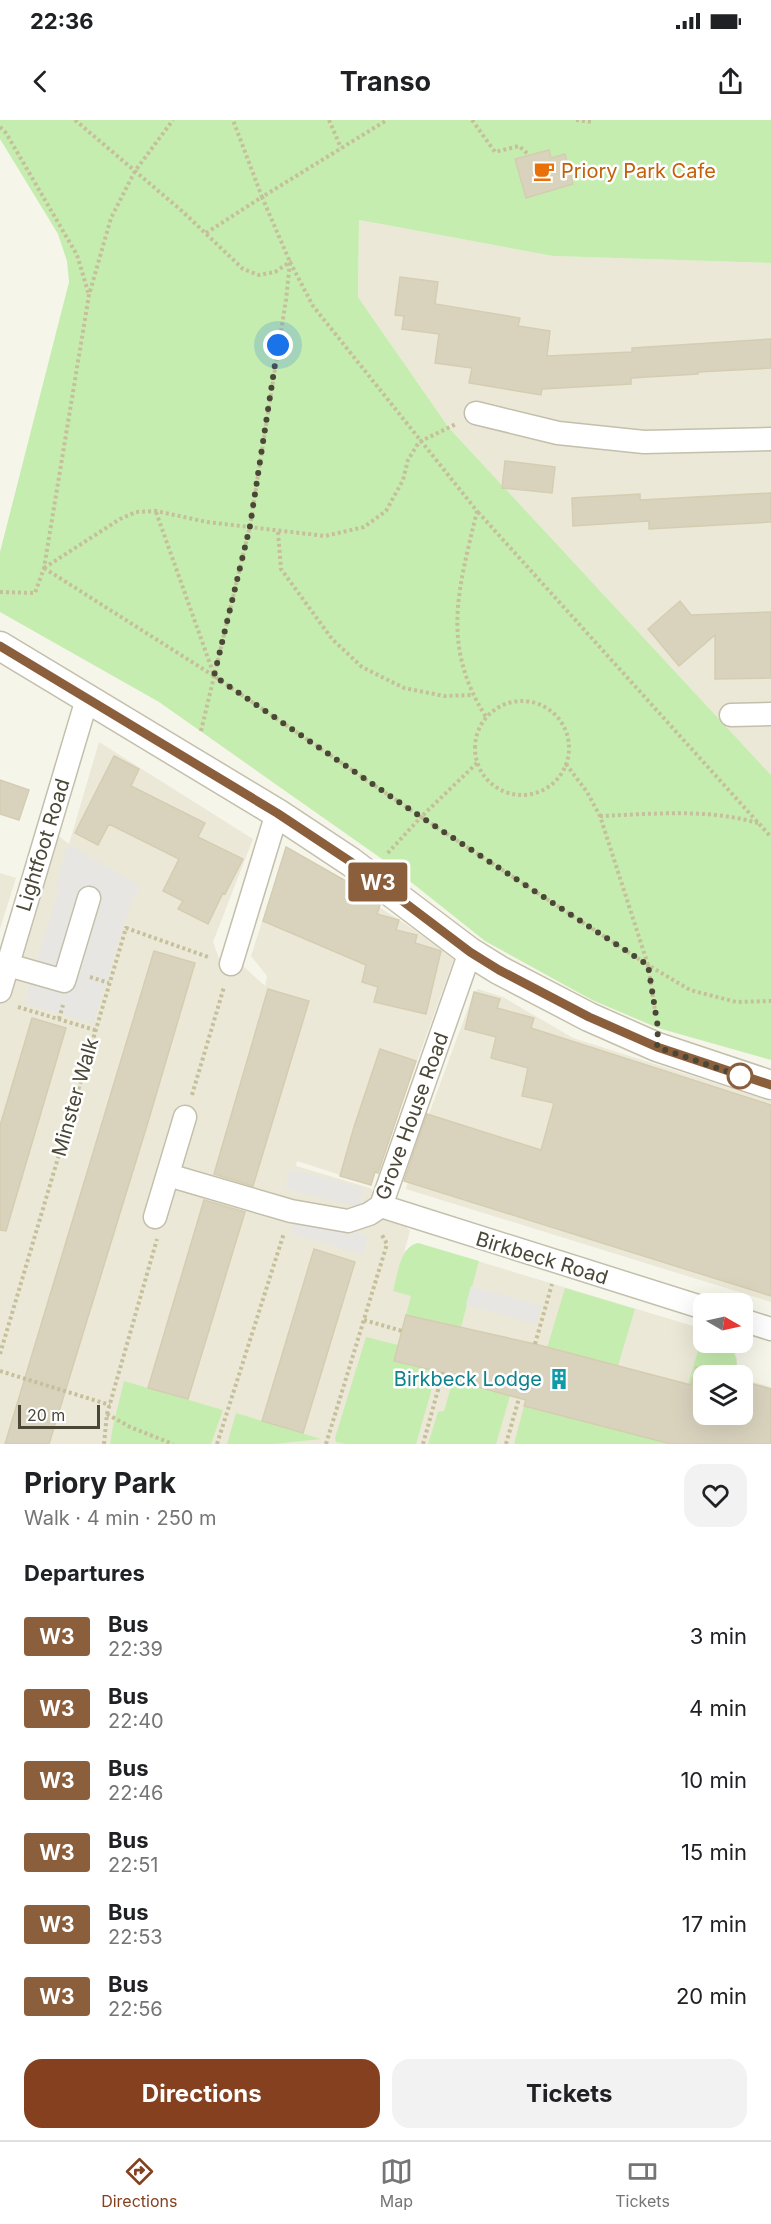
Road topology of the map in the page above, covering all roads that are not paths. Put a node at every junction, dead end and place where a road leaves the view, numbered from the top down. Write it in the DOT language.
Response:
graph roads {
  1 [pos="476,413"];
  2 [pos="771,439"];
  3 [pos="0,646"];
  4 [pos="87,699"];
  5 [pos="771,714"];
  6 [pos="731,715"];
  7 [pos="277,813"];
  8 [pos="89,898"];
  9 [pos="470,952"];
  10 [pos="221,961"];
  11 [pos="8,964"];
  12 [pos="5,998"];
  13 [pos="771,1085"];
  14 [pos="185,1117"];
  15 [pos="168,1175"];
  16 [pos="375,1210"];
  17 [pos="154,1217"];
  18 [pos="693,1305"];
  19 [pos="753,1323"];
  20 [pos="771,1329"];
  1 -- 2 [label="street"];
  3 -- 4 [label="street"];
  4 -- 7 [label="street"];
  4 -- 11 [label="street, Lightfoot Road"];
  5 -- 6 [label="street"];
  7 -- 9 [label="street"];
  7 -- 10 [label="street"];
  8 -- 11 [label="street"];
  9 -- 13 [label="street"];
  9 -- 16 [label="street, Grove House Road"];
  11 -- 12 [label="street, Lightfoot Road"];
  14 -- 15 [label="street"];
  15 -- 16 [label="street, Grove House Road"];
  15 -- 17 [label="street"];
  16 -- 18 [label="street, Birkbeck Road"];
  19 -- 20 [label="street"];
}
